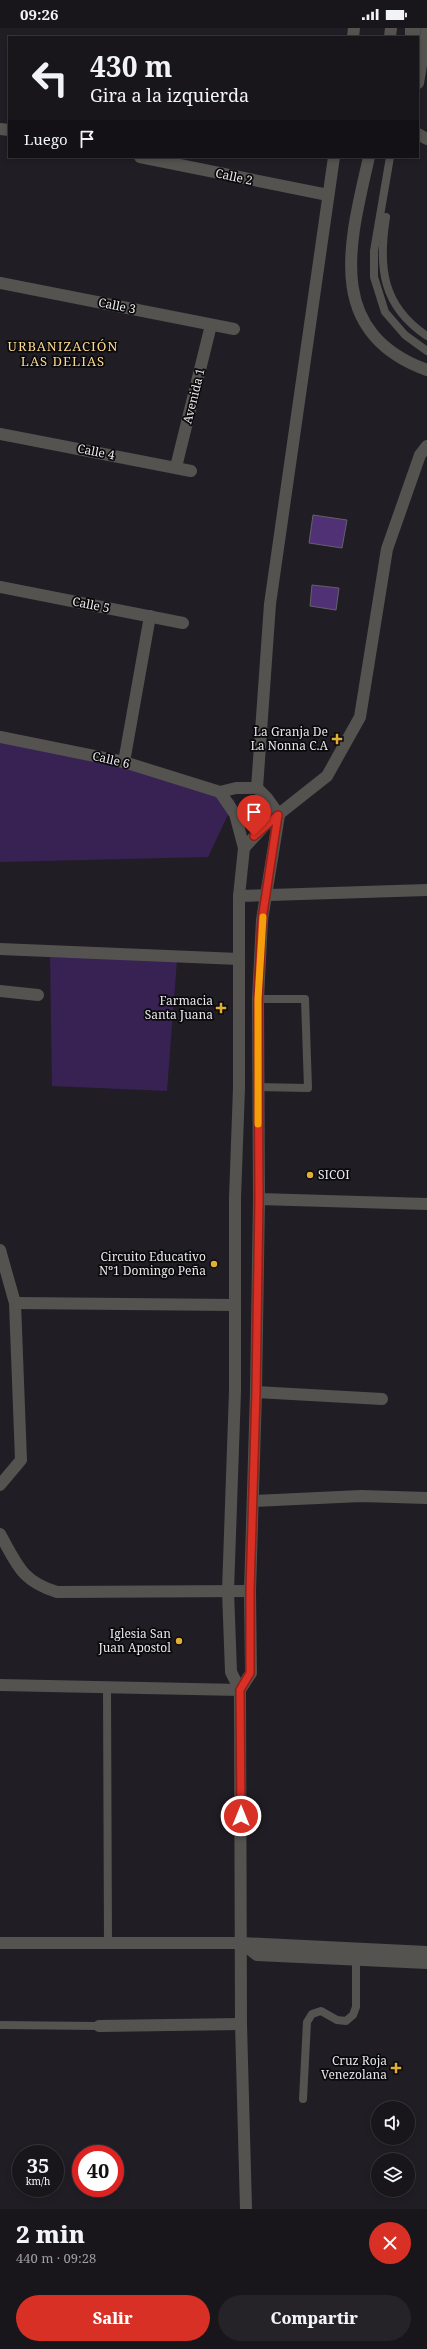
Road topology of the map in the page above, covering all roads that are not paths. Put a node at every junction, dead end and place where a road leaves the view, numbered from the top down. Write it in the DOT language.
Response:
graph roads {
  1 [pos="427,30"];
  2 [pos="419,77"];
  3 [pos="145,158"];
  4 [pos="334,158"];
  5 [pos="368,158"];
  6 [pos="390,158"];
  7 [pos="395,158"];
  8 [pos="328,195"];
  9 [pos="0,283"];
  10 [pos="211,325"];
  11 [pos="234,329"];
  12 [pos="427,336"];
  13 [pos="427,351"];
  14 [pos="427,370"];
  15 [pos="0,434"];
  16 [pos="427,446"];
  17 [pos="176,467"];
  18 [pos="191,472"];
  19 [pos="0,587"];
  20 [pos="150,616"];
  21 [pos="183,623"];
  22 [pos="0,737"];
  23 [pos="124,762"];
  24 [pos="257,788"];
  25 [pos="220,792"];
  26 [pos="278,815"];
  27 [pos="244,848"];
  28 [pos="427,890"];
  29 [pos="266,895"];
  30 [pos="239,896"];
  31 [pos="0,949"];
  32 [pos="239,959"];
  33 [pos="0,991"];
  34 [pos="38,995"];
  35 [pos="258,999"];
  36 [pos="257,1087"];
  37 [pos="259,1199"];
  38 [pos="427,1204"];
  39 [pos="0,1250"];
  40 [pos="15,1302"];
  41 [pos="235,1305"];
  42 [pos="256,1392"];
  43 [pos="382,1399"];
  44 [pos="0,1485"];
  45 [pos="427,1498"];
  46 [pos="253,1501"];
  47 [pos="0,1534"];
  48 [pos="228,1591"];
  49 [pos="250,1591"];
  50 [pos="0,1685"];
  51 [pos="107,1686"];
  52 [pos="240,1690"];
  53 [pos="0,1943"];
  54 [pos="242,1943"];
  55 [pos="108,1944"];
  56 [pos="427,1952"];
  57 [pos="356,1959"];
  58 [pos="427,1963"];
  59 [pos="241,2024"];
  60 [pos="0,2025"];
  61 [pos="99,2026"];
  62 [pos="302,2099"];
  63 [pos="246,2209"];
  1 -- 2 [label="street"];
  3 -- 8 [label="street, Calle 2"];
  4 -- 8 [label="street"];
  5 -- 14 [label="street"];
  6 -- 13 [label="lane"];
  7 -- 12 [label="lane"];
  8 -- 24 [label="street"];
  9 -- 10 [label="street, Calle 3"];
  10 -- 11 [label="street, Calle 3"];
  10 -- 17 [label="street, Avenida 1"];
  15 -- 17 [label="street, Calle 4"];
  16 -- 26 [label="street"];
  17 -- 18 [label="street, Calle 4"];
  19 -- 20 [label="street, Calle 5"];
  20 -- 21 [label="street, Calle 5"];
  20 -- 23 [label="street"];
  22 -- 23 [label="street, Calle 6"];
  23 -- 25 [label="street, Calle 6"];
  24 -- 25 [label="street"];
  24 -- 26 [label="street"];
  25 -- 27 [label="street"];
  26 -- 27 [label="street"];
  26 -- 29 [label="street"];
  27 -- 30 [label="street"];
  28 -- 29 [label="street"];
  29 -- 30 [label="street"];
  29 -- 35 [label="street"];
  30 -- 32 [label="street"];
  31 -- 32 [label="street"];
  32 -- 41 [label="street"];
  33 -- 34 [label="street"];
  35 -- 36 [label="street"];
  35 -- 36 [label="lane"];
  36 -- 37 [label="street"];
  37 -- 38 [label="street"];
  37 -- 42 [label="street"];
  39 -- 40 [label="street"];
  40 -- 41 [label="street"];
  40 -- 44 [label="street"];
  41 -- 48 [label="street"];
  42 -- 43 [label="street"];
  42 -- 46 [label="street"];
  45 -- 46 [label="street"];
  46 -- 49 [label="street"];
  47 -- 48 [label="street"];
  48 -- 49 [label="street"];
  48 -- 52 [label="street"];
  49 -- 52 [label="street"];
  50 -- 51 [label="street"];
  51 -- 52 [label="street"];
  51 -- 55 [label="lane"];
  52 -- 54 [label="street"];
  53 -- 55 [label="street"];
  54 -- 55 [label="street"];
  54 -- 56 [label="street"];
  54 -- 57 [label="street"];
  54 -- 59 [label="street"];
  57 -- 58 [label="street"];
  57 -- 62 [label="lane"];
  59 -- 61 [label="street"];
  59 -- 63 [label="street"];
  60 -- 61 [label="lane"];
}
